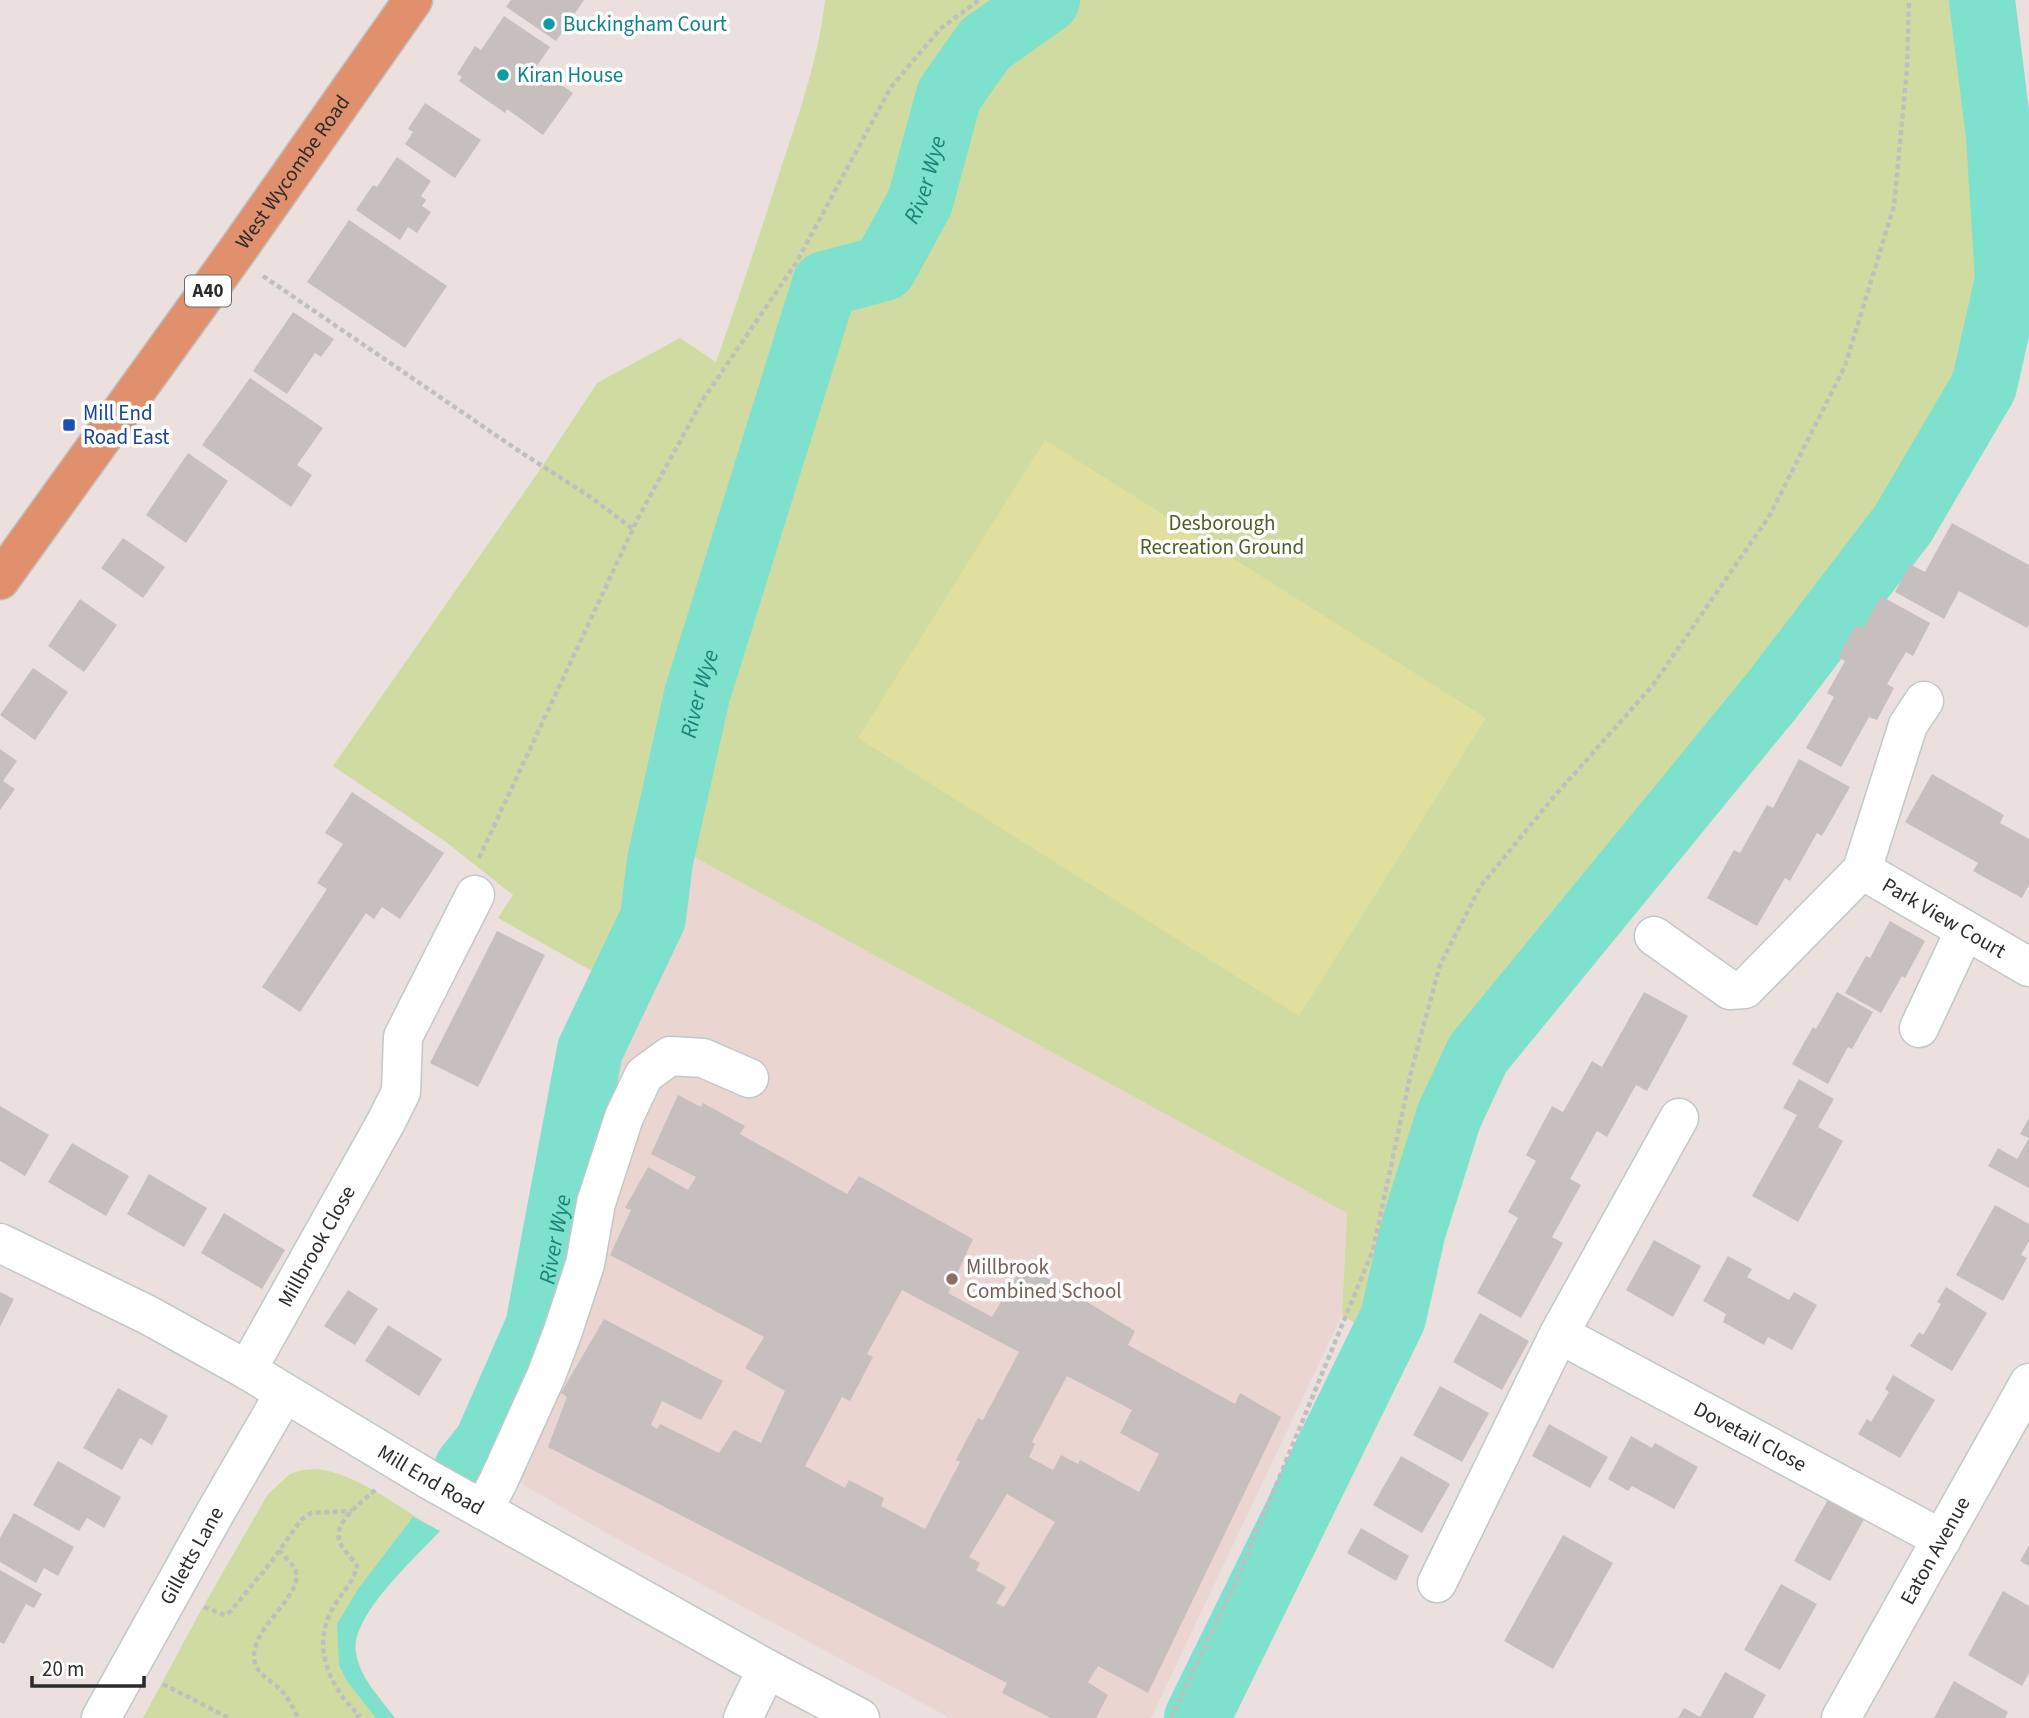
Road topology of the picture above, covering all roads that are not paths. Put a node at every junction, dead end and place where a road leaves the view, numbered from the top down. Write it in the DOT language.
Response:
graph roads {
  1 [pos="413,0"];
  2 [pos="0,580"];
  3 [pos="1924,701"];
  4 [pos="1862,870"];
  5 [pos="475,895"];
  6 [pos="1965,930"];
  7 [pos="1654,936"];
  8 [pos="2024,952"];
  9 [pos="1919,1028"];
  10 [pos="749,1078"];
  11 [pos="1679,1118"];
  12 [pos="0,1243"];
  13 [pos="1559,1334"];
  14 [pos="247,1370"];
  15 [pos="2029,1383"];
  16 [pos="284,1394"];
  17 [pos="483,1510"];
  18 [pos="1942,1539"];
  19 [pos="1437,1583"];
  20 [pos="767,1670"];
  21 [pos="101,1718"];
  22 [pos="743,1718"];
  23 [pos="860,1718"];
  24 [pos="1840,1718"];
  1 -- 2 [label="main road, West Wycombe Road / A40"];
  3 -- 4 [label="street, Park View Court"];
  4 -- 6 [label="street, Park View Court"];
  4 -- 7 [label="street, Park View Court"];
  5 -- 14 [label="street, Millbrook Close"];
  6 -- 8 [label="street, Park View Court"];
  6 -- 9 [label="street"];
  10 -- 17 [label="street"];
  11 -- 13 [label="street"];
  12 -- 14 [label="street, Mill End Road"];
  13 -- 18 [label="street, Dovetail Close"];
  13 -- 19 [label="street"];
  14 -- 16 [label="street, Mill End Road"];
  15 -- 18 [label="street, Eaton Avenue"];
  16 -- 17 [label="street, Mill End Road"];
  16 -- 21 [label="street, Gilletts Lane"];
  17 -- 20 [label="street, Mill End Road"];
  18 -- 24 [label="street, Eaton Avenue"];
  20 -- 22 [label="street"];
  20 -- 23 [label="street, Mill End Road"];
}
